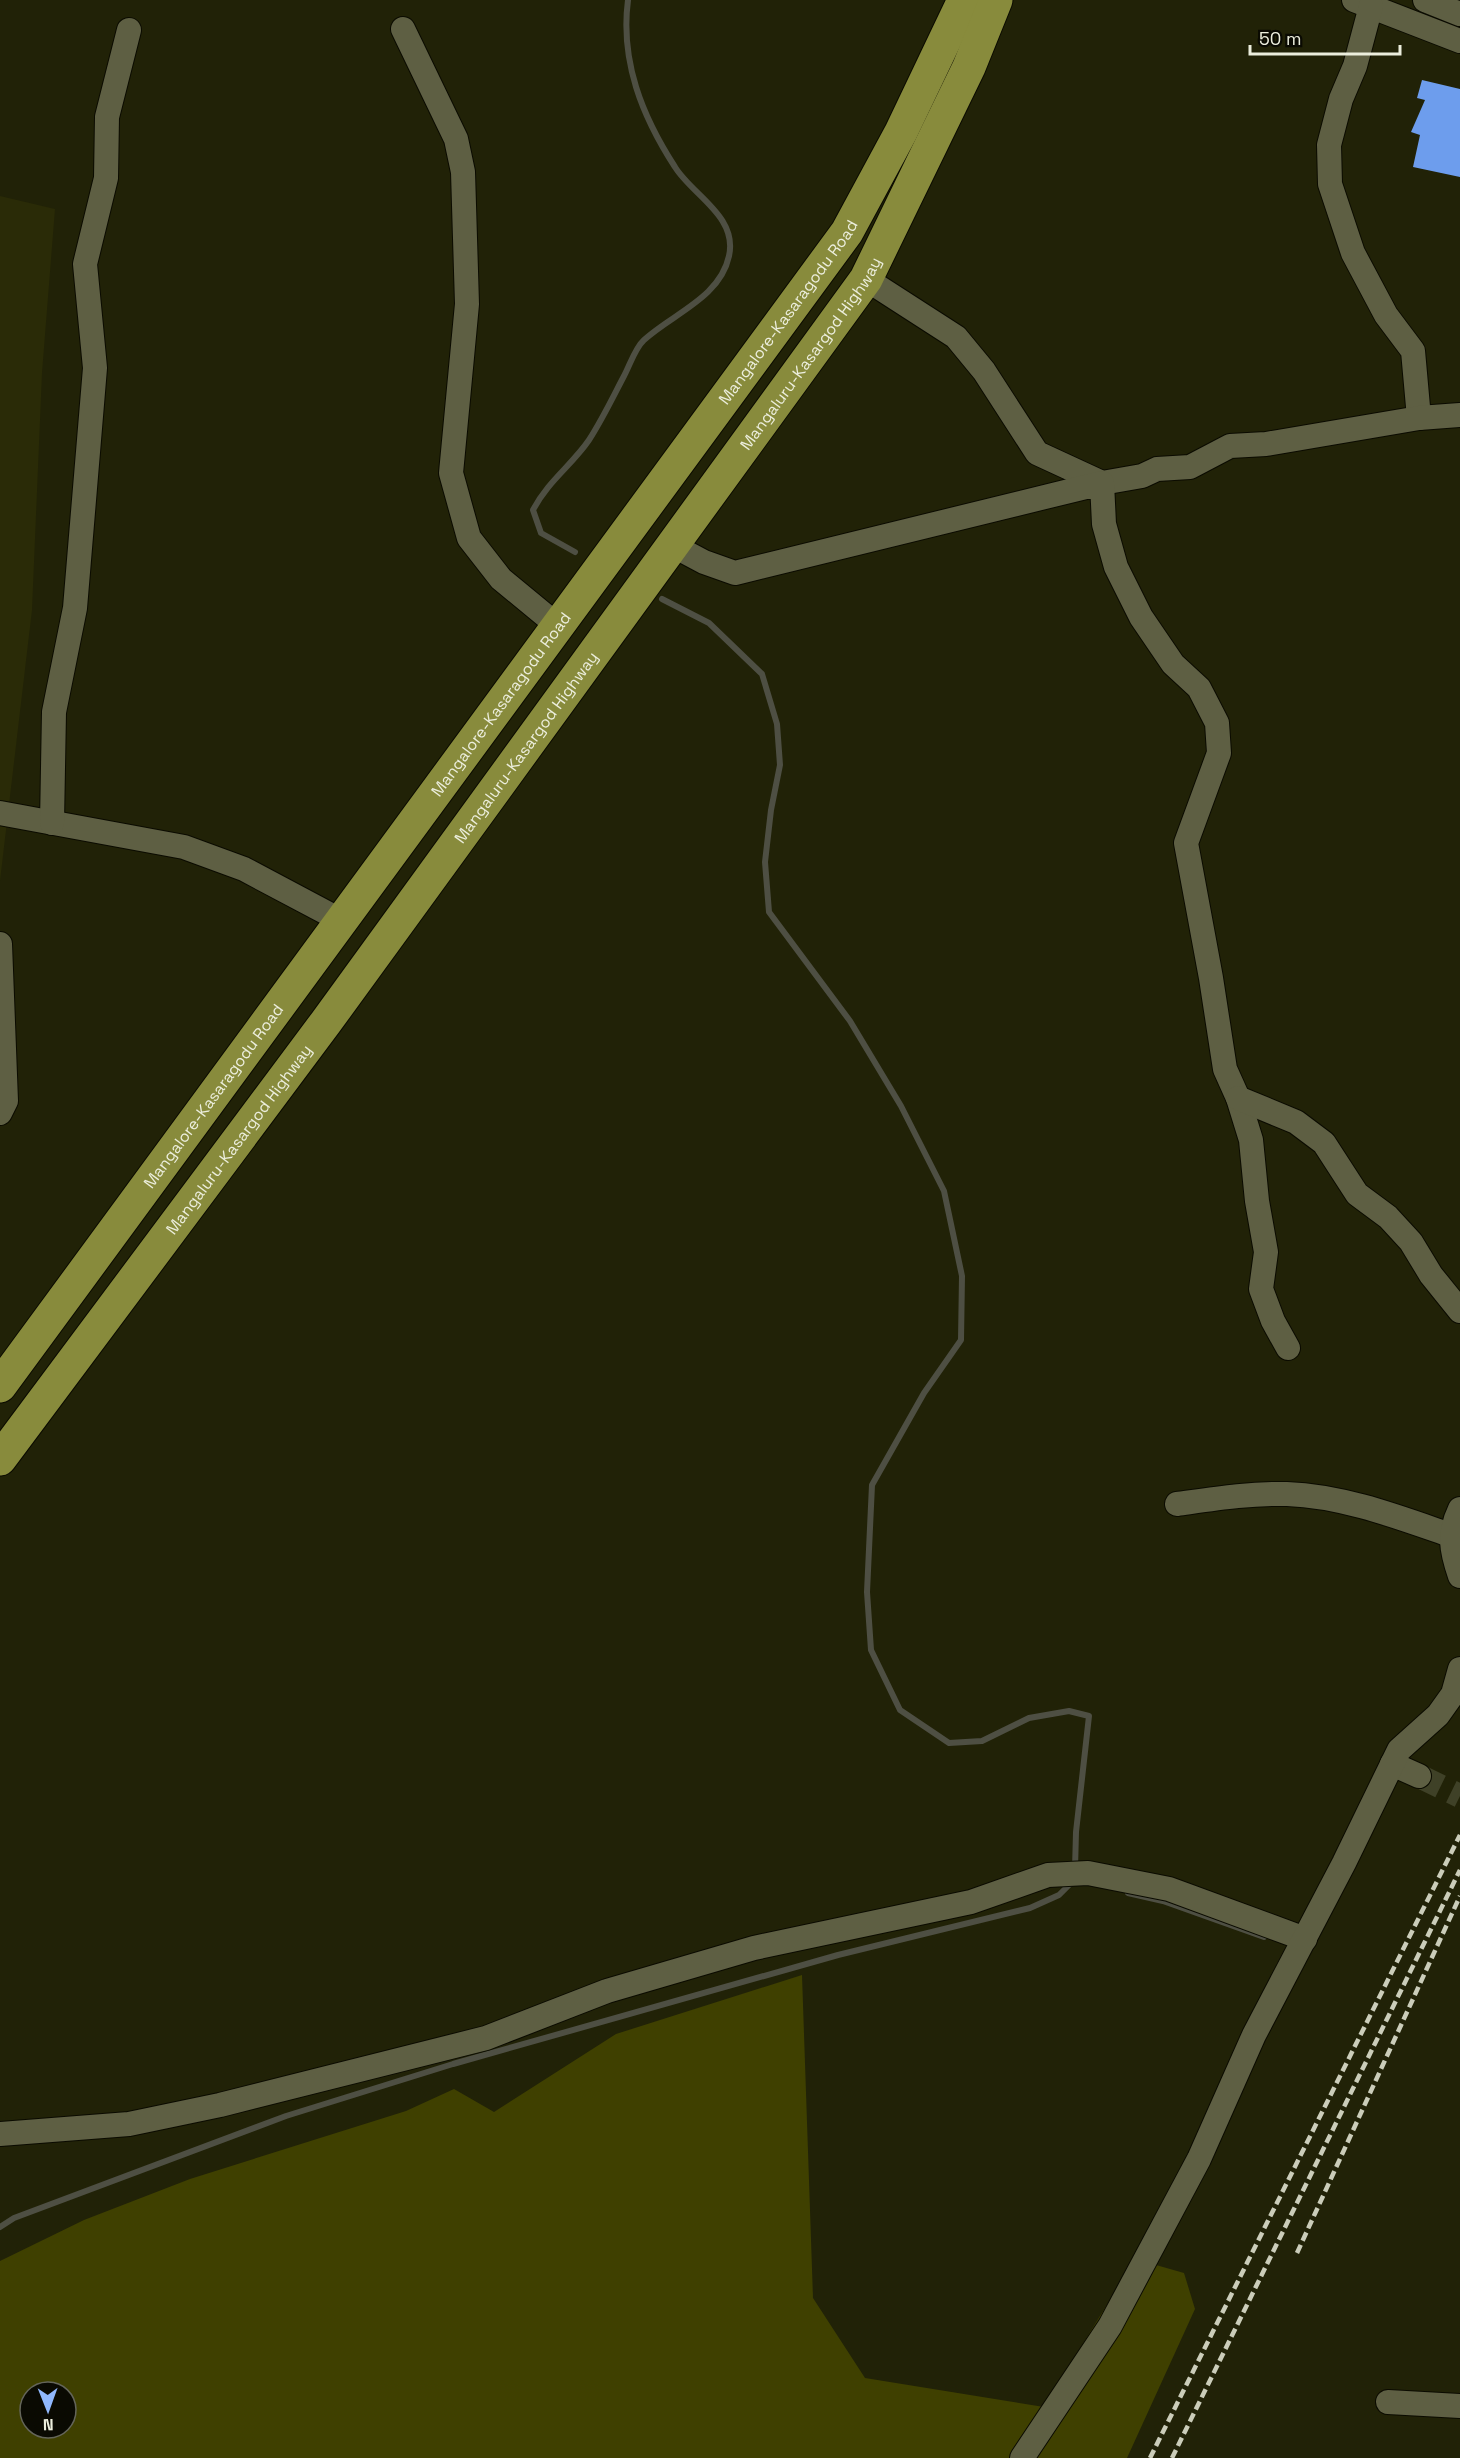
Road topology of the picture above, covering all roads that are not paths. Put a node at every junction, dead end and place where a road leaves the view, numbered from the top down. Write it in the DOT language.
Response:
graph roads {
  1 [pos="964,0"];
  2 [pos="996,0"];
  3 [pos="1425,0"];
  4 [pos="1363,3"];
  5 [pos="1460,14"];
  6 [pos="403,29"];
  7 [pos="129,30"];
  8 [pos="1460,41"];
  9 [pos="866,279"];
  10 [pos="1460,415"];
  11 [pos="1419,418"];
  12 [pos="1102,483"];
  13 [pos="672,545"];
  14 [pos="558,626"];
  15 [pos="0,813"];
  16 [pos="52,823"];
  17 [pos="342,921"];
  18 [pos="0,944"];
  19 [pos="1238,1098"];
  20 [pos="0,1113"];
  21 [pos="1460,1311"];
  22 [pos="1288,1348"];
  23 [pos="0,1386"];
  24 [pos="0,1459"];
  25 [pos="1177,1504"];
  26 [pos="1460,1509"];
  27 [pos="1450,1535"];
  28 [pos="1460,1576"];
  29 [pos="1460,1669"];
  30 [pos="1392,1764"];
  31 [pos="1419,1776"];
  32 [pos="1305,1939"];
  33 [pos="0,2134"];
  34 [pos="1388,2402"];
  35 [pos="1460,2406"];
  36 [pos="1022,2458"];
  1 -- 14 [label="highway, Mangalore-Kasaragodu Road"];
  2 -- 9 [label="highway, Mangaluru-Kasargod Highway"];
  3 -- 5 [label="street"];
  4 -- 8 [label="street"];
  4 -- 11 [label="street"];
  6 -- 14 [label="street"];
  7 -- 16 [label="street"];
  9 -- 12 [label="street"];
  9 -- 13 [label="highway, Mangaluru-Kasargod Highway"];
  10 -- 11 [label="street"];
  11 -- 12 [label="street"];
  12 -- 13 [label="street"];
  12 -- 19 [label="street"];
  13 -- 24 [label="highway, Mangaluru-Kasargod Highway"];
  14 -- 17 [label="highway, Mangalore-Kasaragodu Road"];
  15 -- 16 [label="street"];
  16 -- 17 [label="street"];
  17 -- 23 [label="highway, Mangalore-Kasaragodu Road"];
  18 -- 20 [label="street"];
  19 -- 21 [label="street"];
  19 -- 22 [label="street"];
  25 -- 27 [label="street"];
  26 -- 27 [label="street"];
  27 -- 28 [label="street"];
  29 -- 30 [label="street"];
  30 -- 31 [label="street"];
  30 -- 32 [label="street"];
  32 -- 33 [label="street"];
  32 -- 36 [label="street"];
  34 -- 35 [label="street"];
}
